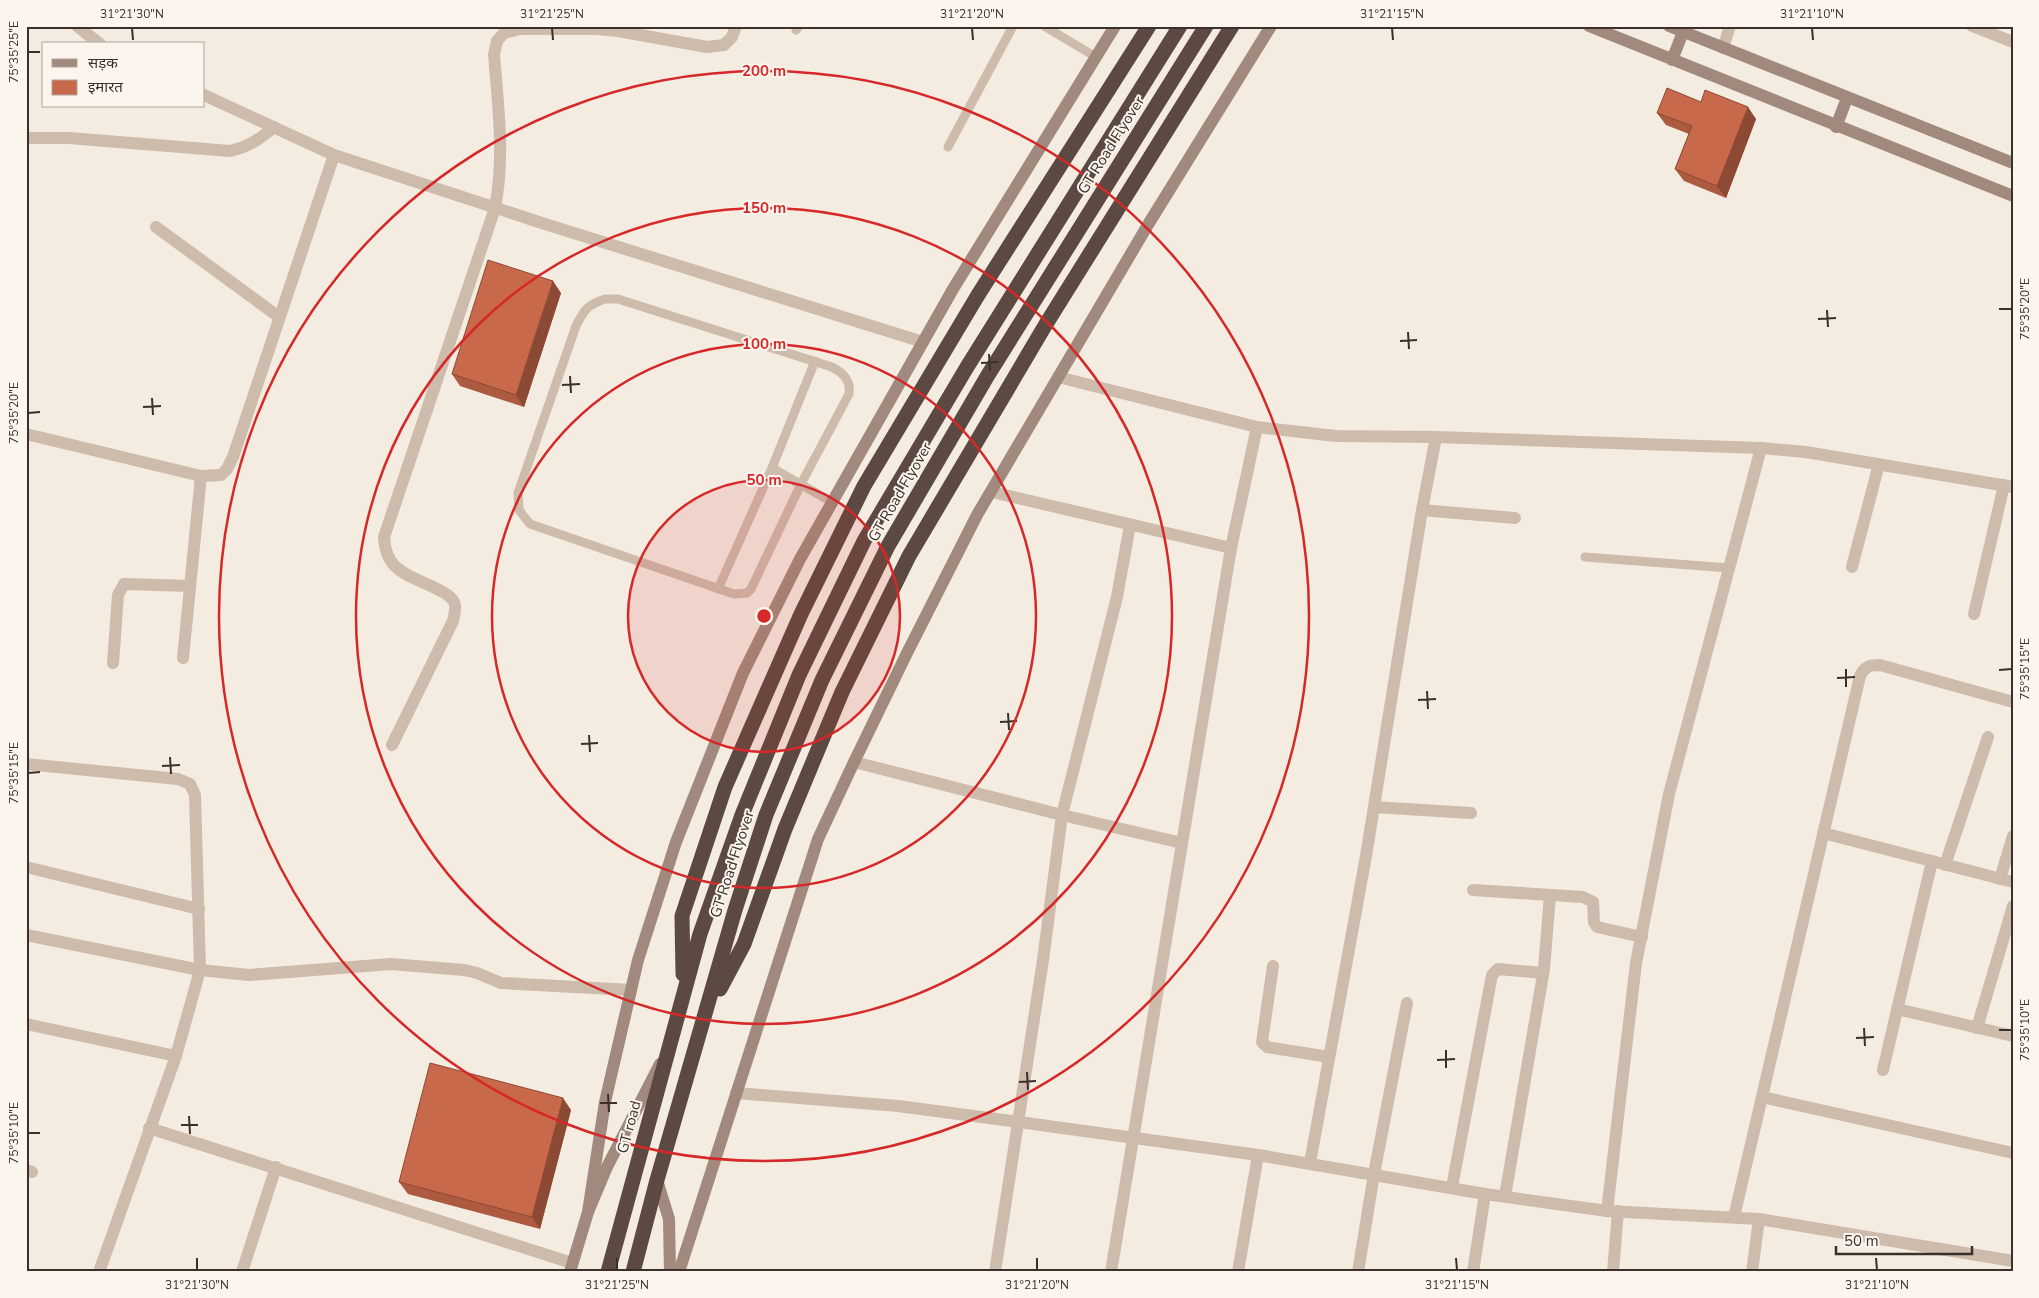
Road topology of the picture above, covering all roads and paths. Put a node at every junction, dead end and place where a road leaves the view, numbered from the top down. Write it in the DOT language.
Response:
graph roads {
  1 [pos="77,26"];
  2 [pos="736,26"];
  3 [pos="1013,26"];
  4 [pos="1044,26"];
  5 [pos="1115,26"];
  6 [pos="1150,26"];
  7 [pos="1180,26"];
  8 [pos="1206,26"];
  9 [pos="1232,26"];
  10 [pos="1271,26"];
  11 [pos="1589,26"];
  12 [pos="1669,26"];
  13 [pos="1730,26"];
  14 [pos="1972,26"];
  15 [pos="1060,30"];
  16 [pos="1683,32"];
  17 [pos="97,42"];
  18 [pos="2013,42"];
  19 [pos="1723,48"];
  20 [pos="1096,56"];
  21 [pos="1672,60"];
  22 [pos="205,95"];
  23 [pos="1847,98"];
  24 [pos="1836,126"];
  25 [pos="274,127"];
  26 [pos="26,138"];
  27 [pos="948,147"];
  28 [pos="334,155"];
  29 [pos="2013,163"];
  30 [pos="2013,196"];
  31 [pos="496,208"];
  32 [pos="156,227"];
  33 [pos="279,317"];
  34 [pos="923,342"];
  35 [pos="815,361"];
  36 [pos="1058,377"];
  37 [pos="1257,427"];
  38 [pos="26,434"];
  39 [pos="1436,437"];
  40 [pos="1761,448"];
  41 [pos="1879,464"];
  42 [pos="772,468"];
  43 [pos="200,476"];
  44 [pos="801,484"];
  45 [pos="2008,486"];
  46 [pos="992,492"];
  47 [pos="832,502"];
  48 [pos="1422,510"];
  49 [pos="1515,518"];
  50 [pos="1130,525"];
  51 [pos="1231,548"];
  52 [pos="1585,557"];
  53 [pos="1852,567"];
  54 [pos="1729,568"];
  55 [pos="190,586"];
  56 [pos="718,589"];
  57 [pos="1974,614"];
  58 [pos="183,658"];
  59 [pos="113,663"];
  60 [pos="2013,702"];
  61 [pos="1988,736"];
  62 [pos="392,745"];
  63 [pos="854,762"];
  64 [pos="26,764"];
  65 [pos="1374,807"];
  66 [pos="1471,813"];
  67 [pos="1062,815"];
  68 [pos="1823,833"];
  69 [pos="2013,836"];
  70 [pos="1182,843"];
  71 [pos="1932,861"];
  72 [pos="1945,865"];
  73 [pos="26,867"];
  74 [pos="2000,879"];
  75 [pos="2013,882"];
  76 [pos="1473,890"];
  77 [pos="1550,895"];
  78 [pos="2013,906"];
  79 [pos="199,909"];
  80 [pos="26,935"];
  81 [pos="1642,937"];
  82 [pos="1273,966"];
  83 [pos="200,970"];
  84 [pos="1543,973"];
  85 [pos="631,990"];
  86 [pos="684,991"];
  87 [pos="1407,1003"];
  88 [pos="1897,1009"];
  89 [pos="706,1014"];
  90 [pos="26,1024"];
  91 [pos="1977,1028"];
  92 [pos="2013,1036"];
  93 [pos="668,1050"];
  94 [pos="176,1056"];
  95 [pos="1329,1057"];
  96 [pos="1883,1070"];
  97 [pos="736,1093"];
  98 [pos="1762,1097"];
  99 [pos="1019,1122"];
  100 [pos="149,1128"];
  101 [pos="1134,1138"];
  102 [pos="2013,1153"];
  103 [pos="1258,1155"];
  104 [pos="1310,1163"];
  105 [pos="276,1167"];
  106 [pos="1374,1174"];
  107 [pos="657,1180"];
  108 [pos="1452,1187"];
  109 [pos="1485,1194"];
  110 [pos="1505,1196"];
  111 [pos="1613,1211"];
  112 [pos="588,1212"];
  113 [pos="1734,1217"];
  114 [pos="1759,1219"];
  115 [pos="2013,1261"];
  116 [pos="571,1268"];
  117 [pos="99,1272"];
  118 [pos="242,1272"];
  119 [pos="608,1272"];
  120 [pos="633,1272"];
  121 [pos="670,1272"];
  122 [pos="679,1272"];
  123 [pos="995,1272"];
  124 [pos="1111,1272"];
  125 [pos="1238,1272"];
  126 [pos="1358,1272"];
  127 [pos="1473,1272"];
  128 [pos="1613,1272"];
  129 [pos="1752,1272"];
  1 -- 17 [label="street"];
  2 -- 31 [label="street"];
  3 -- 27 [label="lane"];
  4 -- 15 [label="lane"];
  5 -- 20 [label="street"];
  6 -- 86 [label="highway"];
  7 -- 86 [label="highway, GT Road Flyover"];
  8 -- 89 [label="highway, GT Road Flyover"];
  9 -- 89 [label="highway"];
  10 -- 36 [label="street"];
  11 -- 21 [label="street"];
  12 -- 16 [label="street"];
  13 -- 19 [label="street"];
  14 -- 18 [label="street"];
  15 -- 20 [label="lane"];
  16 -- 19 [label="street"];
  16 -- 21 [label="street"];
  19 -- 23 [label="street"];
  20 -- 34 [label="street"];
  21 -- 24 [label="street"];
  22 -- 25 [label="street"];
  23 -- 24 [label="street"];
  23 -- 29 [label="street"];
  24 -- 30 [label="street"];
  25 -- 26 [label="street"];
  25 -- 28 [label="street"];
  28 -- 31 [label="street"];
  28 -- 33 [label="street"];
  31 -- 34 [label="street"];
  31 -- 62 [label="street"];
  32 -- 33 [label="street"];
  33 -- 43 [label="street"];
  34 -- 47 [label="street"];
  35 -- 42 [label="lane"];
  35 -- 44 [label="lane"];
  35 -- 56 [label="lane"];
  36 -- 37 [label="street"];
  36 -- 46 [label="street"];
  37 -- 39 [label="street"];
  37 -- 51 [label="street"];
  38 -- 43 [label="street"];
  39 -- 40 [label="street"];
  39 -- 48 [label="street"];
  40 -- 41 [label="street"];
  40 -- 54 [label="street"];
  41 -- 45 [label="street"];
  41 -- 53 [label="street"];
  42 -- 44 [label="lane"];
  42 -- 56 [label="lane"];
  43 -- 55 [label="street"];
  44 -- 47 [label="lane"];
  44 -- 56 [label="lane"];
  45 -- 57 [label="street"];
  46 -- 50 [label="street"];
  46 -- 63 [label="street"];
  47 -- 85 [label="street"];
  48 -- 49 [label="street"];
  48 -- 65 [label="street"];
  50 -- 51 [label="street"];
  50 -- 67 [label="street"];
  51 -- 70 [label="street"];
  52 -- 54 [label="lane"];
  54 -- 81 [label="street"];
  55 -- 58 [label="street"];
  55 -- 59 [label="street"];
  60 -- 68 [label="street"];
  61 -- 72 [label="street"];
  63 -- 67 [label="street"];
  63 -- 97 [label="street"];
  64 -- 79 [label="street"];
  65 -- 66 [label="street"];
  65 -- 95 [label="street"];
  67 -- 70 [label="street"];
  67 -- 99 [label="street"];
  68 -- 71 [label="street"];
  68 -- 98 [label="street"];
  69 -- 74 [label="street"];
  70 -- 101 [label="street"];
  71 -- 72 [label="street"];
  71 -- 88 [label="street"];
  72 -- 74 [label="street"];
  73 -- 79 [label="street"];
  74 -- 75 [label="street"];
  76 -- 77 [label="street"];
  77 -- 81 [label="street"];
  77 -- 84 [label="street"];
  78 -- 91 [label="street"];
  79 -- 83 [label="street"];
  80 -- 83 [label="street"];
  81 -- 111 [label="street"];
  82 -- 95 [label="street"];
  83 -- 85 [label="street"];
  83 -- 94 [label="street"];
  84 -- 108 [label="street"];
  84 -- 110 [label="street"];
  85 -- 112 [label="street"];
  86 -- 93 [label="highway, GT road"];
  87 -- 106 [label="street"];
  88 -- 91 [label="street"];
  88 -- 96 [label="street"];
  89 -- 107 [label="highway"];
  90 -- 94 [label="street"];
  91 -- 92 [label="street"];
  93 -- 112 [label="street"];
  93 -- 119 [label="highway, GT road"];
  94 -- 100 [label="street"];
  95 -- 104 [label="street"];
  97 -- 99 [label="street"];
  97 -- 122 [label="street"];
  98 -- 102 [label="street"];
  98 -- 113 [label="street"];
  99 -- 101 [label="street"];
  99 -- 123 [label="street"];
  100 -- 105 [label="street"];
  100 -- 117 [label="street"];
  101 -- 103 [label="street"];
  101 -- 124 [label="street"];
  103 -- 104 [label="street"];
  103 -- 125 [label="street"];
  104 -- 106 [label="street"];
  105 -- 116 [label="street"];
  105 -- 118 [label="street"];
  106 -- 108 [label="street"];
  106 -- 126 [label="street"];
  107 -- 120 [label="highway"];
  107 -- 121 [label="street"];
  108 -- 109 [label="street"];
  109 -- 110 [label="street"];
  109 -- 127 [label="street"];
  110 -- 111 [label="street"];
  111 -- 113 [label="street"];
  111 -- 128 [label="street"];
  112 -- 116 [label="street"];
  113 -- 114 [label="street"];
  114 -- 115 [label="street"];
  114 -- 129 [label="street"];
}
